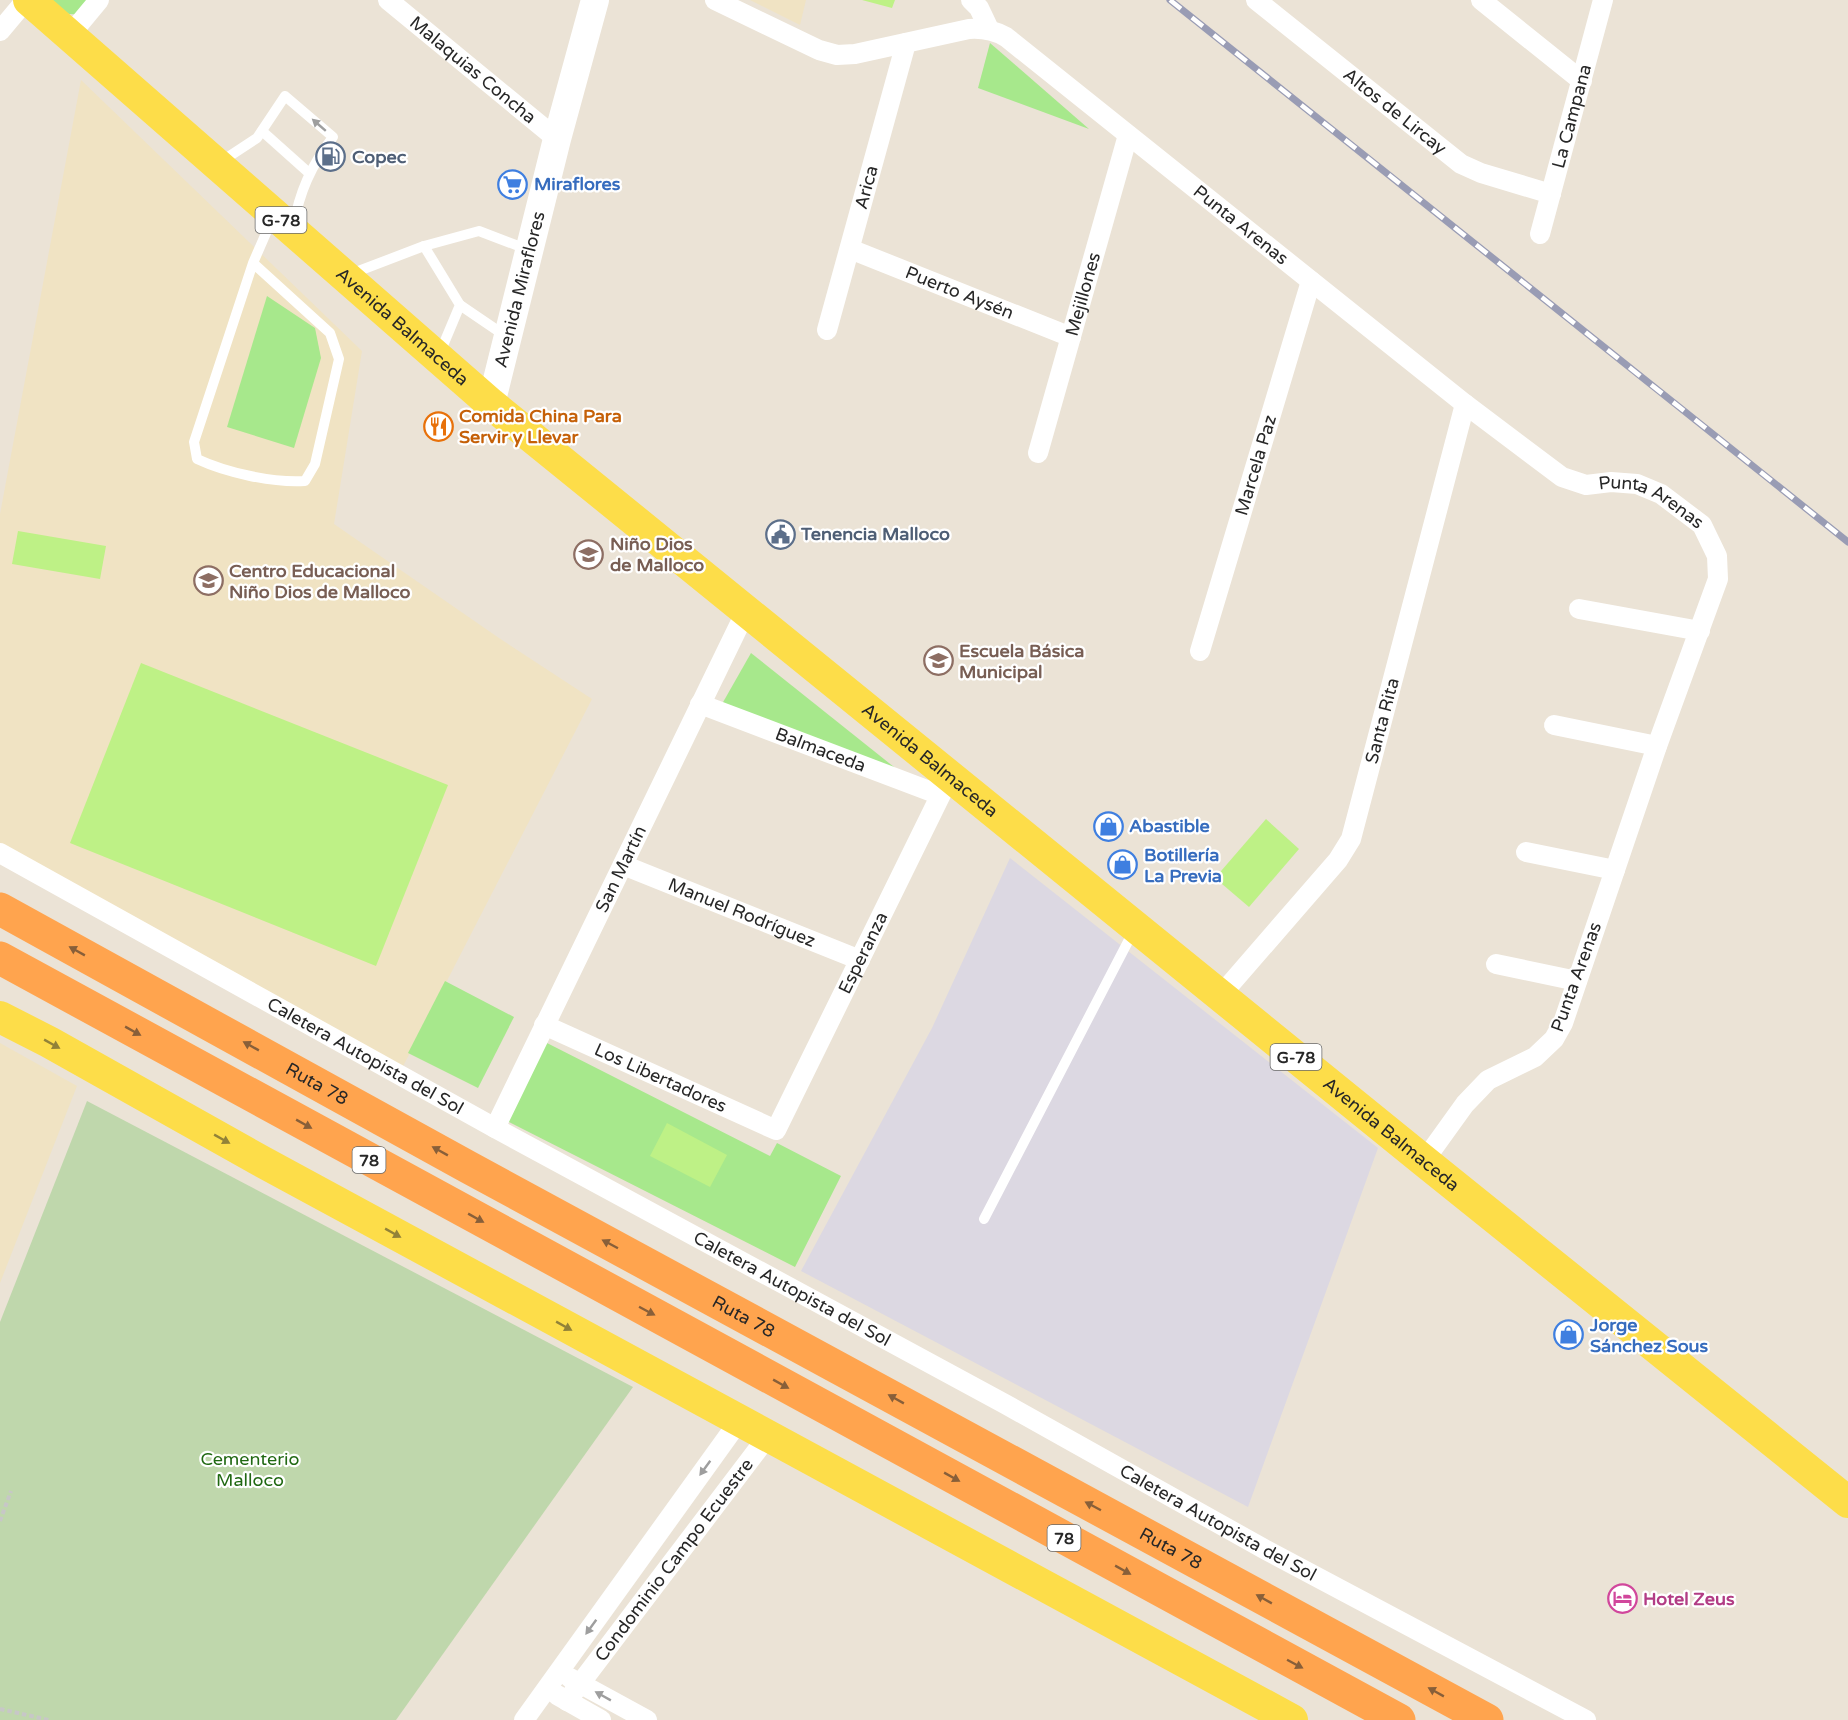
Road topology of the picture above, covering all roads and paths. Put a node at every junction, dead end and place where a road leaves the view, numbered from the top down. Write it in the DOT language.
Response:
graph roads {
  1 [pos="28,0"];
  2 [pos="99,0"];
  3 [pos="388,0"];
  4 [pos="595,0"];
  5 [pos="715,0"];
  6 [pos="971,0"];
  7 [pos="1256,0"];
  8 [pos="1480,0"];
  9 [pos="1603,0"];
  10 [pos="989,29"];
  11 [pos="0,31"];
  12 [pos="70,35"];
  13 [pos="906,43"];
  14 [pos="1582,81"];
  15 [pos="262,131"];
  16 [pos="1128,135"];
  17 [pos="557,139"];
  18 [pos="217,164"];
  19 [pos="309,173"];
  20 [pos="1551,194"];
  21 [pos="284,222"];
  22 [pos="1540,234"];
  23 [pos="424,246"];
  24 [pos="850,249"];
  25 [pos="529,250"];
  26 [pos="253,263"];
  27 [pos="345,276"];
  28 [pos="1311,281"];
  29 [pos="460,305"];
  30 [pos="827,330"];
  31 [pos="508,337"];
  32 [pos="1071,337"];
  33 [pos="438,358"];
  34 [pos="491,404"];
  35 [pos="1465,404"];
  36 [pos="1038,453"];
  37 [pos="1579,609"];
  38 [pos="746,611"];
  39 [pos="1700,631"];
  40 [pos="1200,651"];
  41 [pos="700,704"];
  42 [pos="1554,725"];
  43 [pos="1657,747"];
  44 [pos="945,785"];
  45 [pos="1526,852"];
  46 [pos="0,853"];
  47 [pos="622,864"];
  48 [pos="1615,870"];
  49 [pos="0,909"];
  50 [pos="1136,927"];
  51 [pos="0,958"];
  52 [pos="860,960"];
  53 [pos="1496,964"];
  54 [pos="1577,981"];
  55 [pos="1220,996"];
  56 [pos="0,1017"];
  57 [pos="544,1025"];
  58 [pos="495,1128"];
  59 [pos="776,1131"];
  60 [pos="1424,1161"];
  61 [pos="984,1219"];
  62 [pos="739,1421"];
  63 [pos="768,1436"];
  64 [pos="11,1491"];
  65 [pos="1848,1502"];
  66 [pos="0,1521"];
  67 [pos="559,1672"];
  68 [pos="581,1683"];
  69 [pos="546,1690"];
  70 [pos="567,1701"];
  71 [pos="0,1708"];
  72 [pos="49,1720"];
  73 [pos="524,1720"];
  74 [pos="602,1720"];
  75 [pos="647,1720"];
  76 [pos="1292,1720"];
  77 [pos="1399,1720"];
  78 [pos="1487,1720"];
  79 [pos="1586,1720"];
  1 -- 11 [label="street"];
  1 -- 12 [label="main road, Avenida Balmaceda / G-78"];
  2 -- 12 [label="street"];
  3 -- 17 [label="street, Malaquias Concha"];
  4 -- 17 [label="main road, Avenida Miraflores"];
  5 -- 13 [label="street"];
  6 -- 10 [label="street, Punta Arenas"];
  7 -- 20 [label="street, Altos de Lircay"];
  8 -- 14 [label="street"];
  9 -- 14 [label="street, La Campana"];
  10 -- 13 [label="street"];
  10 -- 16 [label="street, Punta Arenas"];
  12 -- 18 [label="main road, Avenida Balmaceda / G-78"];
  13 -- 24 [label="street, Arica"];
  14 -- 20 [label="street, La Campana"];
  15 -- 18 [label="lane"];
  15 -- 19 [label="lane"];
  19 -- 15 [label="lane, one-way"];
  16 -- 28 [label="street, Punta Arenas"];
  16 -- 32 [label="street, Mejillones"];
  17 -- 25 [label="main road, Avenida Miraflores"];
  18 -- 21 [label="main road, Avenida Balmaceda / G-78"];
  19 -- 21 [label="lane"];
  20 -- 22 [label="street, La Campana"];
  21 -- 26 [label="lane"];
  21 -- 27 [label="main road, Avenida Balmaceda / G-78"];
  23 -- 25 [label="lane"];
  23 -- 27 [label="lane"];
  23 -- 29 [label="lane"];
  24 -- 30 [label="street, Arica"];
  24 -- 32 [label="street, Puerto Aysén"];
  25 -- 31 [label="main road, Avenida Miraflores"];
  26 -- 26 [label="lane"];
  27 -- 33 [label="main road, Avenida Balmaceda / G-78"];
  28 -- 35 [label="street, Punta Arenas"];
  28 -- 40 [label="street, Marcela Paz"];
  29 -- 31 [label="lane"];
  29 -- 33 [label="lane"];
  31 -- 34 [label="main road, Avenida Miraflores"];
  32 -- 36 [label="street, Mejillones"];
  33 -- 34 [label="main road, Avenida Balmaceda / G-78"];
  34 -- 38 [label="main road, Avenida Balmaceda / G-78"];
  35 -- 39 [label="street, Punta Arenas"];
  35 -- 55 [label="street, Santa Rita"];
  37 -- 39 [label="street"];
  38 -- 41 [label="street, San Martín"];
  38 -- 44 [label="main road, Avenida Balmaceda / G-78"];
  39 -- 43 [label="street, Punta Arenas"];
  41 -- 44 [label="street, Balmaceda"];
  41 -- 47 [label="street, San Martín"];
  42 -- 43 [label="street"];
  43 -- 48 [label="street, Punta Arenas"];
  44 -- 50 [label="main road, Avenida Balmaceda / G-78"];
  44 -- 52 [label="street, Esperanza"];
  45 -- 48 [label="street"];
  46 -- 58 [label="street, Caletera Autopista del Sol"];
  47 -- 52 [label="street, Manuel Rodríguez"];
  47 -- 57 [label="street, San Martín"];
  48 -- 54 [label="street, Punta Arenas"];
  78 -- 49 [label="highway, Ruta 78 / 78, one-way"];
  50 -- 55 [label="main road, Avenida Balmaceda / G-78"];
  50 -- 61 [label="lane"];
  51 -- 77 [label="highway, 78, one-way"];
  52 -- 59 [label="street, Esperanza"];
  53 -- 54 [label="street"];
  54 -- 60 [label="street, Punta Arenas"];
  55 -- 60 [label="main road, Avenida Balmaceda / G-78"];
  56 -- 62 [label="main road, one-way"];
  57 -- 58 [label="street, San Martín"];
  57 -- 59 [label="street, Los Libertadores"];
  58 -- 79 [label="street, Caletera Autopista del Sol"];
  60 -- 65 [label="main road, Avenida Balmaceda / G-78"];
  62 -- 63 [label="main road"];
  62 -- 67 [label="street, Condominio Campo Ecuestre, one-way"];
  63 -- 68 [label="street, Condominio Campo Ecuestre"];
  63 -- 76 [label="main road"];
  64 -- 66 [label="path"];
  67 -- 68 [label="street"];
  67 -- 69 [label="street, Condominio Campo Ecuestre"];
  68 -- 70 [label="street, Condominio Campo Ecuestre"];
  75 -- 68 [label="street, one-way"];
  69 -- 70 [label="street"];
  69 -- 73 [label="street, Condominio Campo Ecuestre"];
  70 -- 74 [label="street"];
  71 -- 72 [label="path"];
}
